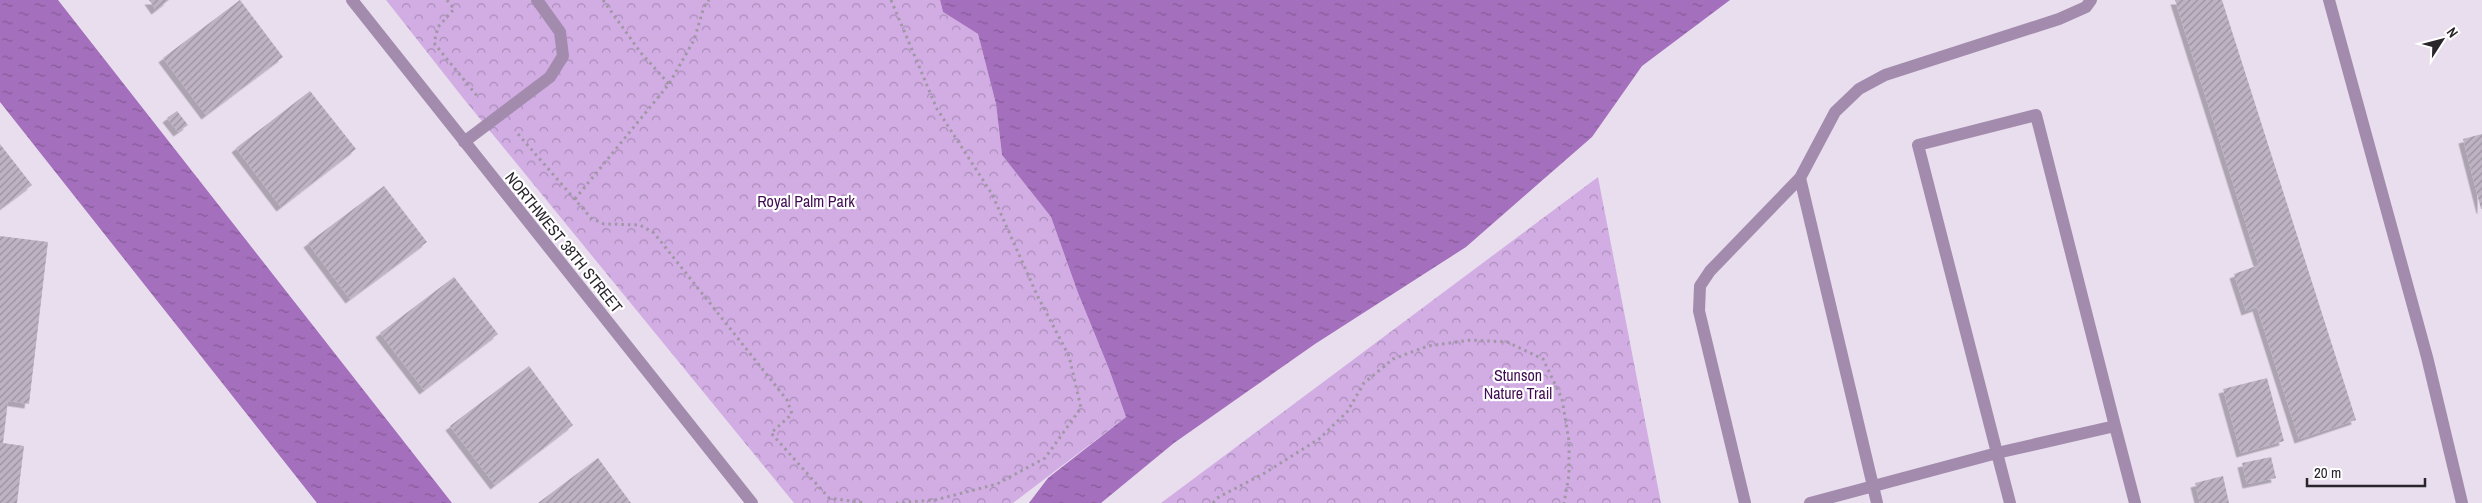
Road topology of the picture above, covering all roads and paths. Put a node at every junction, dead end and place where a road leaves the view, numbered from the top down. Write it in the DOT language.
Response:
graph roads {
  1 [pos="352,0"];
  2 [pos="447,0"];
  3 [pos="537,0"];
  4 [pos="603,0"];
  5 [pos="709,0"];
  6 [pos="891,0"];
  7 [pos="2091,0"];
  8 [pos="2329,0"];
  9 [pos="668,84"];
  10 [pos="498,115"];
  11 [pos="464,142"];
  12 [pos="1800,178"];
  13 [pos="575,199"];
  14 [pos="2115,426"];
  15 [pos="1997,453"];
  16 [pos="1873,488"];
  17 [pos="752,503"];
  18 [pos="865,503"];
  19 [pos="896,503"];
  20 [pos="1213,503"];
  21 [pos="1564,503"];
  22 [pos="1746,503"];
  23 [pos="1810,503"];
  24 [pos="1877,503"];
  25 [pos="2010,503"];
  26 [pos="2135,503"];
  27 [pos="2462,503"];
  1 -- 11 [label="street, NORTHWEST 38TH STREET"];
  2 -- 10 [label="path"];
  3 -- 10 [label="street"];
  4 -- 9 [label="path"];
  5 -- 9 [label="path"];
  6 -- 19 [label="path"];
  7 -- 12 [label="street"];
  8 -- 27 [label="street"];
  9 -- 13 [label="path"];
  10 -- 11 [label="street"];
  10 -- 13 [label="path"];
  11 -- 17 [label="street, NORTHWEST 38TH STREET"];
  12 -- 16 [label="street"];
  12 -- 22 [label="street"];
  13 -- 18 [label="path"];
  14 -- 15 [label="street"];
  14 -- 15 [label="street"];
  14 -- 26 [label="street"];
  15 -- 16 [label="street"];
  15 -- 25 [label="street"];
  16 -- 23 [label="street"];
  16 -- 24 [label="street"];
  20 -- 21 [label="path"];
}
